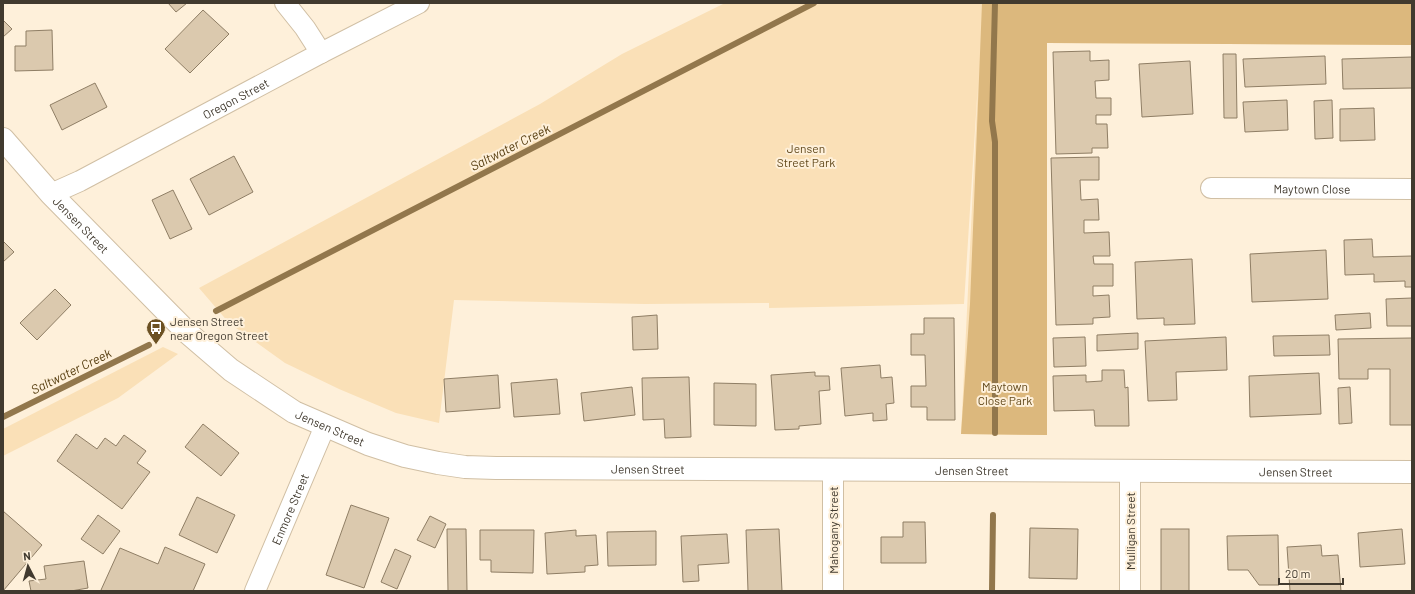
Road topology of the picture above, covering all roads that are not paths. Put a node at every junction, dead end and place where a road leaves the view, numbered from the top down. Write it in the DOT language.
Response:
graph roads {
  1 [pos="285,3"];
  2 [pos="419,3"];
  3 [pos="320,53"];
  4 [pos="3,139"];
  5 [pos="1211,188"];
  6 [pos="1412,189"];
  7 [pos="52,194"];
  8 [pos="325,426"];
  9 [pos="833,469"];
  10 [pos="1130,471"];
  11 [pos="1412,472"];
  12 [pos="255,591"];
  13 [pos="833,591"];
  14 [pos="1130,591"];
  1 -- 3 [label="street"];
  2 -- 3 [label="street, Oregon Street"];
  3 -- 7 [label="street, Oregon Street"];
  4 -- 7 [label="street, Jensen Street"];
  5 -- 6 [label="street, Maytown Close"];
  7 -- 8 [label="street, Jensen Street"];
  8 -- 9 [label="street, Jensen Street"];
  8 -- 12 [label="street, Enmore Street"];
  9 -- 10 [label="street, Jensen Street"];
  9 -- 13 [label="street, Mahogany Street"];
  10 -- 11 [label="street, Jensen Street"];
  10 -- 14 [label="street, Mulligan Street"];
}
